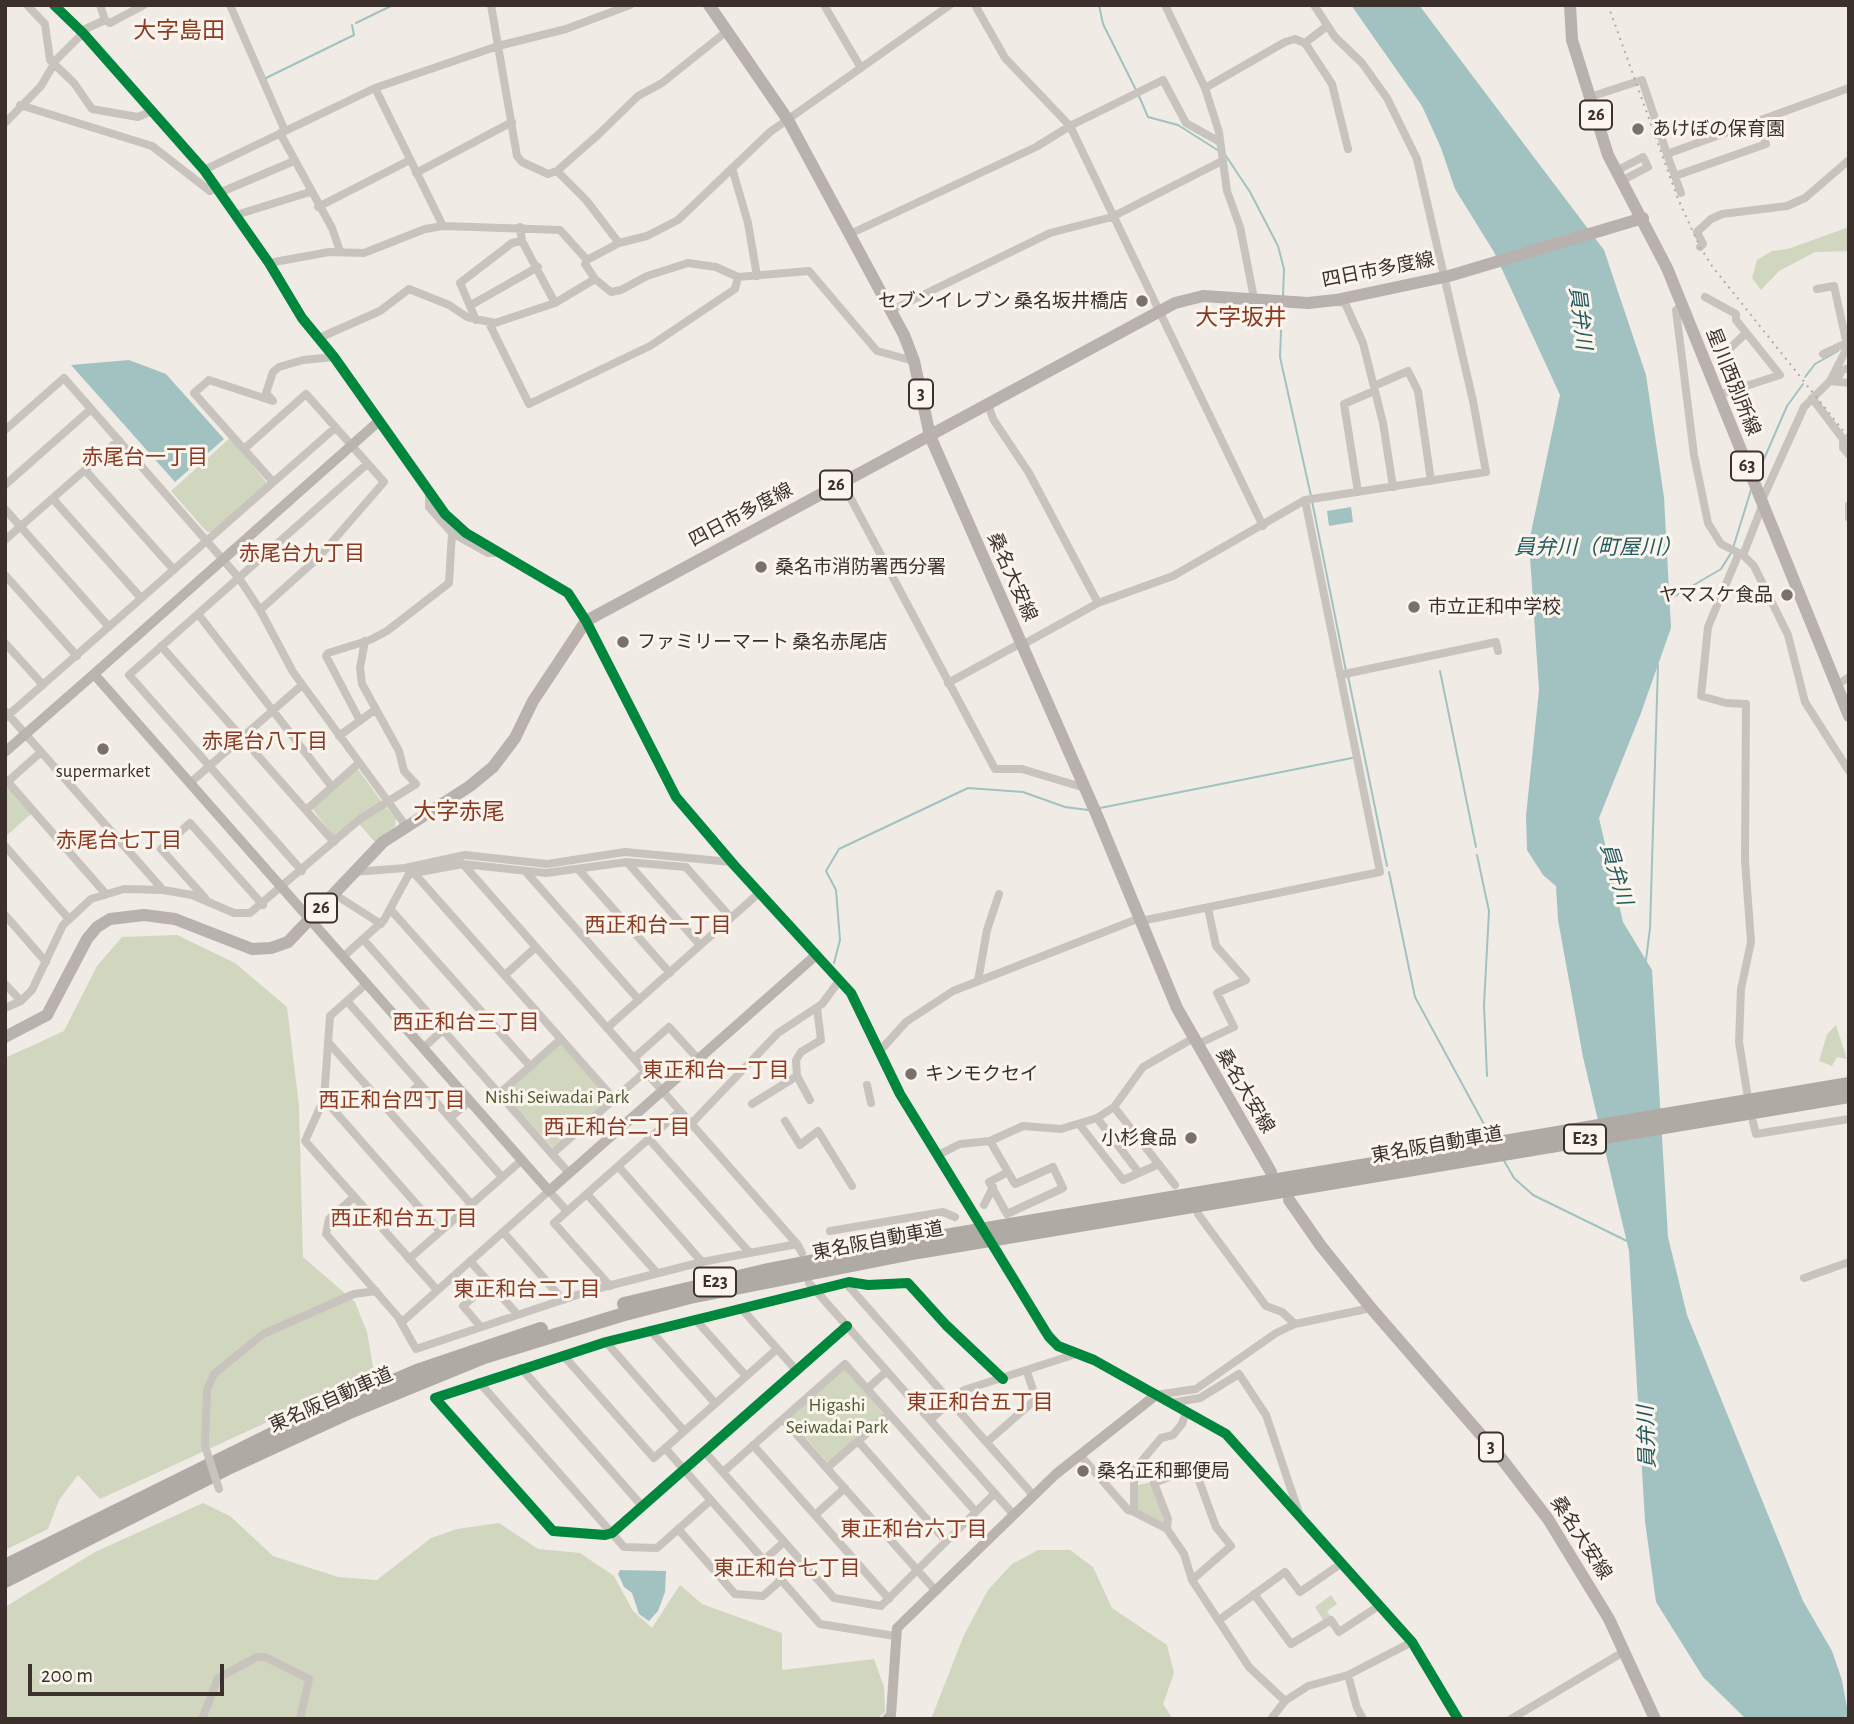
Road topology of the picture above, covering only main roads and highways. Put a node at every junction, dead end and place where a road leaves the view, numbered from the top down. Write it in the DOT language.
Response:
graph roads {
  1 [pos="709,5"];
  2 [pos="1570,5"];
  3 [pos="1640,219"];
  4 [pos="930,436"];
  5 [pos="1849,716"];
  6 [pos="5,1037"];
  7 [pos="1849,1084"];
  8 [pos="1849,1096"];
  9 [pos="1696,1115"];
  10 [pos="1471,1153"];
  11 [pos="1271,1172"];
  12 [pos="1289,1200"];
  13 [pos="5,1566"];
  14 [pos="5,1581"];
  15 [pos="1655,1719"];
  1 -- 4 [label="main road, 桑名大安線 / 3"];
  2 -- 3 [label="main road, 26"];
  3 -- 4 [label="main road, 四日市多度線 / 26"];
  3 -- 5 [label="main road, 星川西別所線 / 63"];
  4 -- 6 [label="main road, 四日市多度線 / 26"];
  4 -- 11 [label="main road, 桑名大安線 / 3"];
  7 -- 9 [label="highway, 東名阪自動車道 / E23"];
  8 -- 9 [label="highway, 東名阪自動車道 / E23"];
  9 -- 10 [label="highway, 東名阪自動車道 / E23"];
  10 -- 13 [label="highway, 東名阪自動車道 / E23"];
  10 -- 14 [label="highway, 東名阪自動車道 / E23"];
  12 -- 15 [label="main road, 桑名大安線 / 3"];
}
